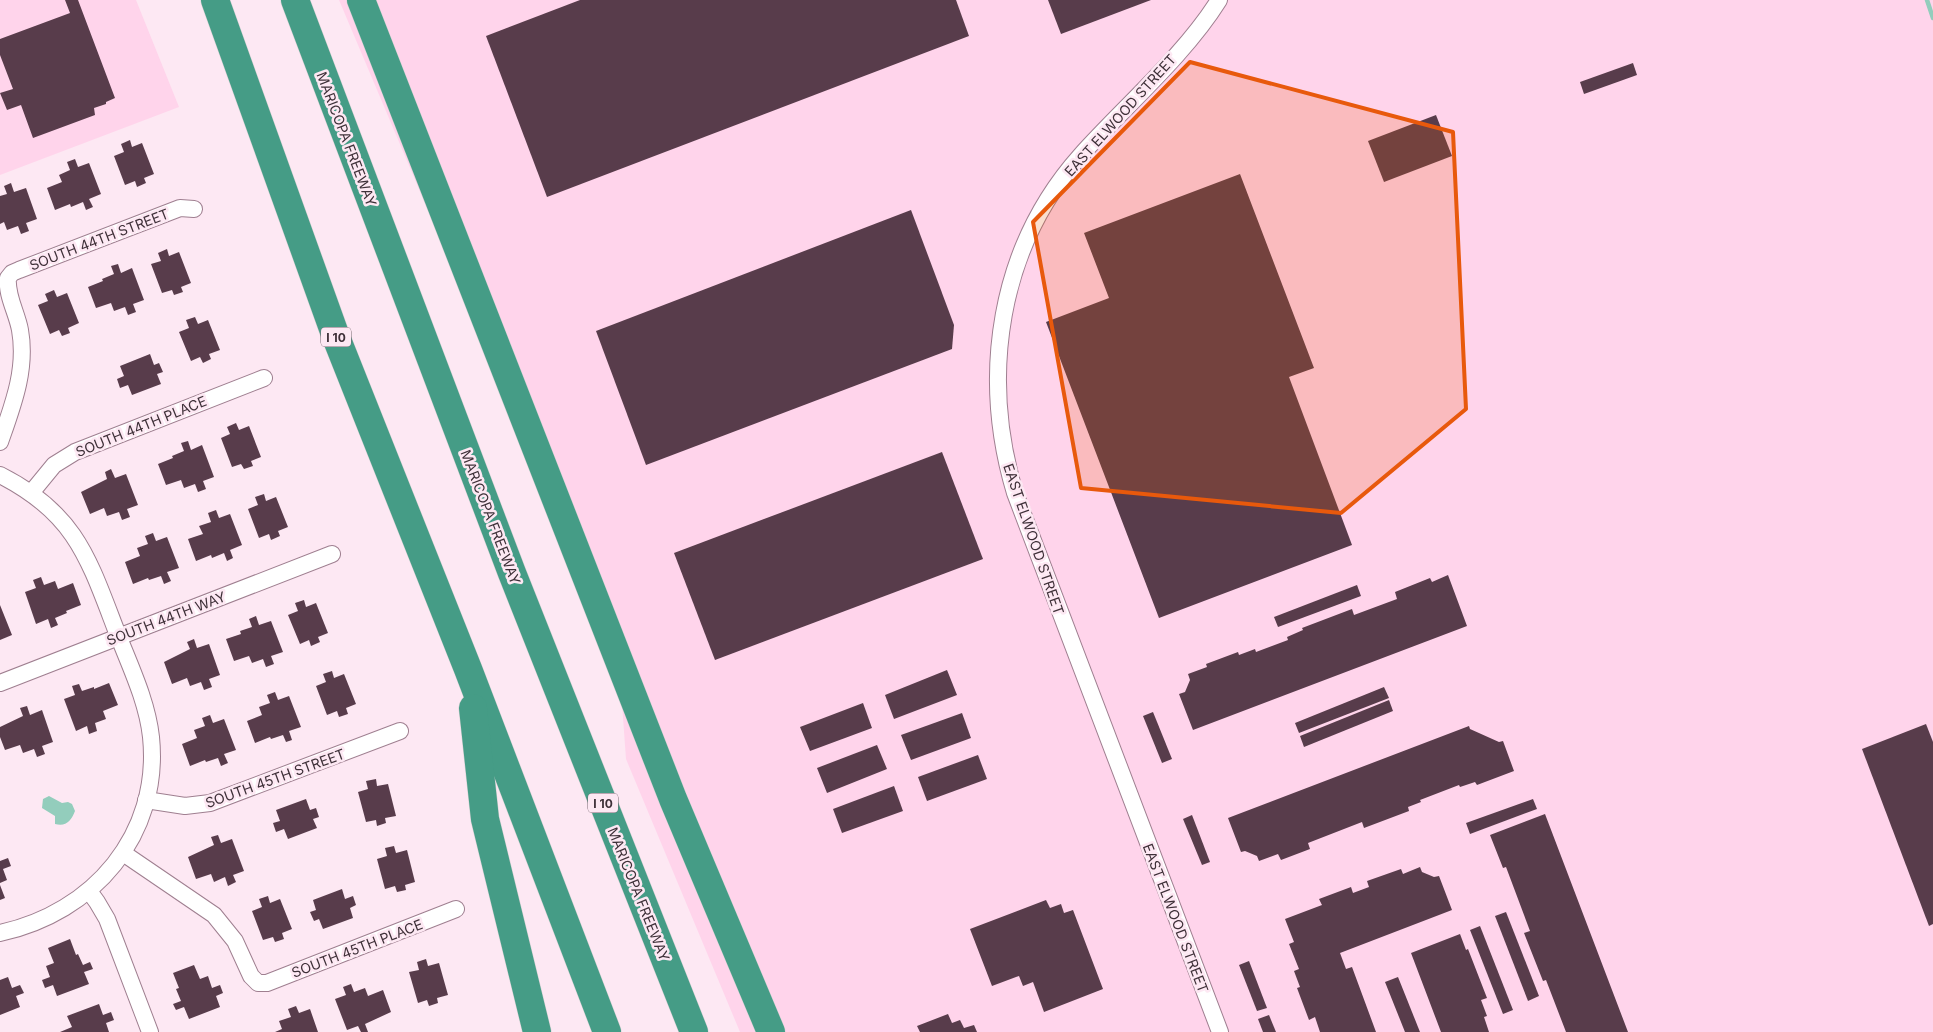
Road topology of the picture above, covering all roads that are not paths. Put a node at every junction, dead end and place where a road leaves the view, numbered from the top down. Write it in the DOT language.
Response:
graph roads {
  1 [pos="215,0"];
  2 [pos="294,0"];
  3 [pos="361,0"];
  4 [pos="1219,0"];
  5 [pos="194,209"];
  6 [pos="264,378"];
  7 [pos="0,442"];
  8 [pos="0,475"];
  9 [pos="31,493"];
  10 [pos="332,554"];
  11 [pos="119,637"];
  12 [pos="468,669"];
  13 [pos="0,683"];
  14 [pos="400,731"];
  15 [pos="146,800"];
  16 [pos="123,853"];
  17 [pos="89,892"];
  18 [pos="456,909"];
  19 [pos="0,933"];
  20 [pos="150,1032"];
  21 [pos="537,1032"];
  22 [pos="607,1032"];
  23 [pos="694,1032"];
  24 [pos="771,1032"];
  25 [pos="1220,1032"];
  1 -- 12 [label="highway, I 10"];
  2 -- 23 [label="highway, MARICOPA FREEWAY / I 10"];
  3 -- 24 [label="highway"];
  4 -- 25 [label="street, EAST ELWOOD STREET"];
  5 -- 7 [label="street, SOUTH 44TH STREET"];
  6 -- 9 [label="street, SOUTH 44TH PLACE"];
  8 -- 9 [label="street"];
  9 -- 11 [label="street"];
  10 -- 11 [label="street, SOUTH 44TH WAY"];
  11 -- 13 [label="street, SOUTH 44TH WAY"];
  11 -- 15 [label="street"];
  12 -- 21 [label="highway"];
  12 -- 22 [label="highway, I 10"];
  14 -- 15 [label="street, SOUTH 45TH STREET"];
  15 -- 16 [label="street"];
  16 -- 17 [label="street"];
  16 -- 18 [label="street, SOUTH 45TH PLACE"];
  17 -- 19 [label="street"];
  17 -- 20 [label="street"];
}
